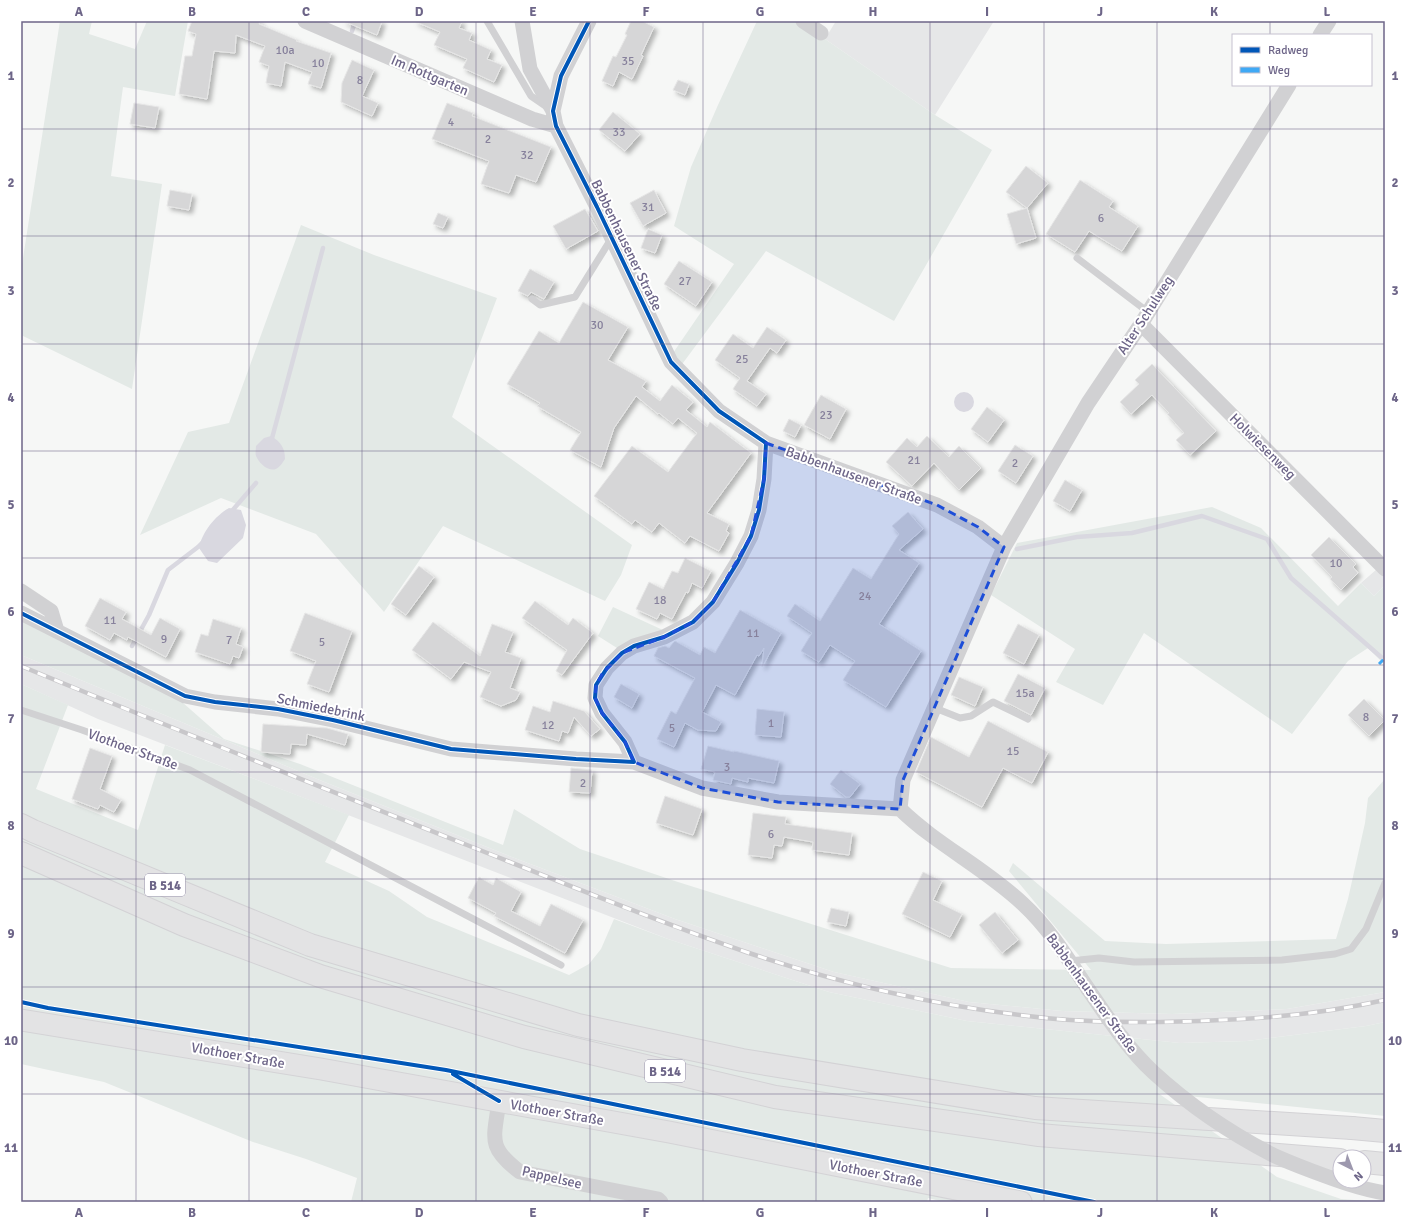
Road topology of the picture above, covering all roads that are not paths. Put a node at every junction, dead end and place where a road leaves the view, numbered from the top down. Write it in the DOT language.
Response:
graph roads {
  1 [pos="305,21"];
  2 [pos="487,21"];
  3 [pos="522,21"];
  4 [pos="589,21"];
  5 [pos="803,21"];
  6 [pos="1329,21"];
  7 [pos="821,33"];
  8 [pos="1321,34"];
  9 [pos="1288,86"];
  10 [pos="555,118"];
  11 [pos="611,239"];
  12 [pos="1077,258"];
  13 [pos="532,299"];
  14 [pos="1145,318"];
  15 [pos="766,443"];
  16 [pos="1004,547"];
  17 [pos="1385,569"];
  18 [pos="21,592"];
  19 [pos="21,613"];
  20 [pos="57,631"];
  21 [pos="935,708"];
  22 [pos="21,710"];
  23 [pos="1028,719"];
  24 [pos="634,762"];
  25 [pos="900,808"];
  26 [pos="21,825"];
  27 [pos="21,853"];
  28 [pos="1385,883"];
  29 [pos="1070,960"];
  30 [pos="560,965"];
  31 [pos="21,1020"];
  32 [pos="499,1102"];
  33 [pos="1385,1131"];
  34 [pos="1332,1159"];
  35 [pos="1372,1163"];
  36 [pos="1385,1164"];
  37 [pos="1385,1193"];
  38 [pos="661,1202"];
  39 [pos="1021,1202"];
  1 -- 10 [label="street, Im Rottgarten"];
  2 -- 10 [label="lane"];
  3 -- 10 [label="street, Babbenhausener Straße"];
  4 -- 10 [label="street"];
  5 -- 7 [label="street"];
  6 -- 8 [label="street"];
  9 -- 14 [label="street, Alter Schulweg"];
  10 -- 11 [label="street, Babbenhausener Straße"];
  11 -- 13 [label="lane"];
  11 -- 15 [label="street, Babbenhausener Straße"];
  12 -- 14 [label="lane"];
  14 -- 16 [label="street, Alter Schulweg"];
  14 -- 17 [label="street, Holwiesenweg"];
  15 -- 16 [label="street, Babbenhausener Straße"];
  15 -- 24 [label="street"];
  16 -- 21 [label="street"];
  18 -- 20 [label="street"];
  19 -- 20 [label="street, Schmiedebrink"];
  20 -- 24 [label="street, Schmiedebrink"];
  21 -- 23 [label="lane"];
  21 -- 25 [label="street"];
  22 -- 30 [label="lane, Vlothoer Straße"];
  24 -- 25 [label="street"];
  25 -- 29 [label="street, Babbenhausener Straße"];
  26 -- 33 [label="highway, B 514"];
  27 -- 34 [label="highway, B 514"];
  28 -- 29 [label="lane"];
  29 -- 37 [label="street, Babbenhausener Straße, bridge"];
  31 -- 32 [label="main road, Vlothoer Straße"];
  32 -- 38 [label="street, Pappelsee"];
  32 -- 39 [label="main road, Vlothoer Straße"];
  35 -- 36 [label="highway"];
}
